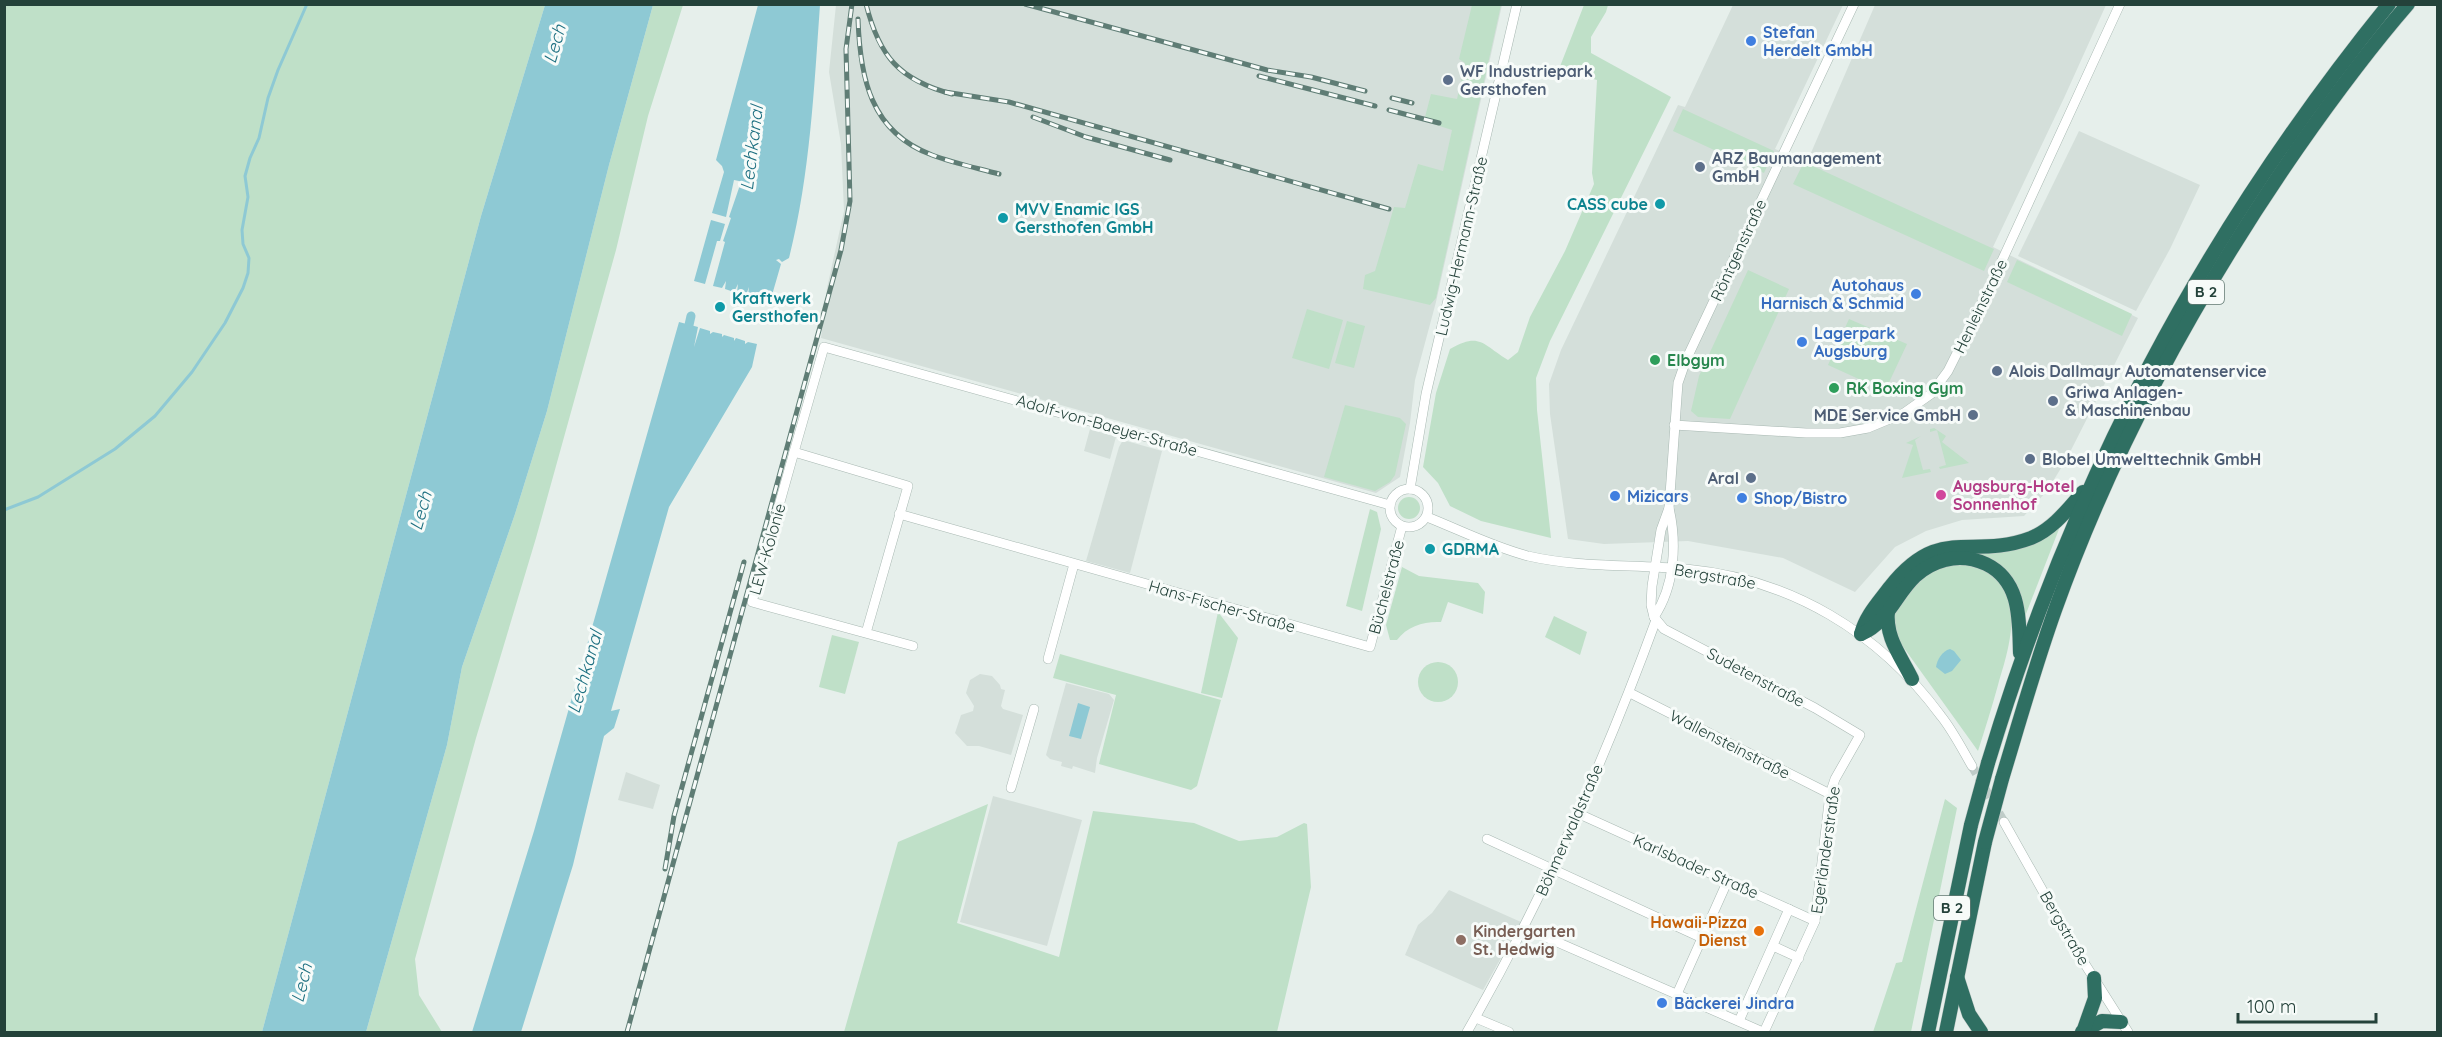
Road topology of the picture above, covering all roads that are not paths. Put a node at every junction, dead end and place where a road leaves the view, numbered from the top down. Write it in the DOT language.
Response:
graph roads {
  1 [pos="1517,4"];
  2 [pos="1854,4"];
  3 [pos="2120,4"];
  4 [pos="2389,4"];
  5 [pos="2408,4"];
  6 [pos="824,347"];
  7 [pos="1674,425"];
  8 [pos="794,452"];
  9 [pos="2090,484"];
  10 [pos="1410,489"];
  11 [pos="1390,505"];
  12 [pos="1669,508"];
  13 [pos="899,514"];
  14 [pos="1426,516"];
  15 [pos="1402,526"];
  16 [pos="1074,564"];
  17 [pos="1655,567"];
  18 [pos="1671,568"];
  19 [pos="1888,610"];
  20 [pos="1655,619"];
  21 [pos="866,633"];
  22 [pos="1861,634"];
  23 [pos="913,646"];
  24 [pos="1370,647"];
  25 [pos="1048,659"];
  26 [pos="2020,660"];
  27 [pos="1911,679"];
  28 [pos="1630,693"];
  29 [pos="1034,709"];
  30 [pos="1860,735"];
  31 [pos="1972,766"];
  32 [pos="1011,788"];
  33 [pos="1830,794"];
  34 [pos="1576,813"];
  35 [pos="2004,822"];
  36 [pos="1487,839"];
  37 [pos="1551,870"];
  38 [pos="1728,880"];
  39 [pos="1789,909"];
  40 [pos="1815,921"];
  41 [pos="1525,928"];
  42 [pos="1702,938"];
  43 [pos="1773,946"];
  44 [pos="1798,958"];
  45 [pos="1957,975"];
  46 [pos="2094,978"];
  47 [pos="1677,994"];
  48 [pos="1476,1018"];
  49 [pos="1739,1021"];
  50 [pos="2125,1027"];
  51 [pos="1467,1032"];
  52 [pos="1509,1032"];
  53 [pos="1764,1032"];
  54 [pos="1928,1032"];
  55 [pos="1946,1032"];
  56 [pos="1981,1032"];
  57 [pos="2082,1032"];
  58 [pos="2109,1032"];
  1 -- 10 [label="street, Ludwig-Hermann-Straße"];
  2 -- 7 [label="street, Röntgenstraße"];
  3 -- 7 [label="street, Henleinstraße"];
  4 -- 9 [label="highway, B 2"];
  5 -- 45 [label="highway, B 2, bridge"];
  6 -- 8 [label="street, LEW-Kolonie"];
  6 -- 11 [label="street, Adolf-von-Baeyer-Straße"];
  7 -- 12 [label="street, Röntgenstraße"];
  8 -- 13 [label="street"];
  8 -- 21 [label="street, LEW-Kolonie"];
  9 -- 22 [label="highway, B 2"];
  9 -- 26 [label="highway, B 2"];
  10 -- 11 [label="street"];
  10 -- 14 [label="street"];
  11 -- 15 [label="street"];
  12 -- 17 [label="street, Röntgenstraße"];
  12 -- 18 [label="street, Röntgenstraße"];
  13 -- 16 [label="street, Hans-Fischer-Straße"];
  13 -- 21 [label="street"];
  14 -- 15 [label="street"];
  14 -- 17 [label="street, Bergstraße"];
  15 -- 24 [label="street, Büchelstraße"];
  16 -- 24 [label="street, Hans-Fischer-Straße"];
  16 -- 25 [label="street"];
  17 -- 18 [label="street, Bergstraße"];
  17 -- 20 [label="street"];
  18 -- 20 [label="street"];
  18 -- 22 [label="street, Bergstraße"];
  19 -- 22 [label="highway, B 2"];
  19 -- 26 [label="highway, B 2"];
  19 -- 27 [label="highway"];
  20 -- 28 [label="street, Böhmerwaldstraße"];
  20 -- 30 [label="street, Sudetenstraße"];
  21 -- 23 [label="street, LEW-Kolonie"];
  22 -- 27 [label="street, Bergstraße"];
  26 -- 54 [label="highway, B 2, bridge"];
  27 -- 31 [label="street, Bergstraße"];
  28 -- 33 [label="street, Wallensteinstraße"];
  28 -- 34 [label="street, Böhmerwaldstraße"];
  29 -- 32 [label="street"];
  30 -- 33 [label="street, Egerländerstraße"];
  33 -- 40 [label="street, Egerländerstraße"];
  34 -- 37 [label="street, Böhmerwaldstraße"];
  34 -- 38 [label="street, Karlsbader Straße"];
  35 -- 46 [label="street, Bergstraße"];
  36 -- 37 [label="street"];
  37 -- 41 [label="street, Böhmerwaldstraße"];
  37 -- 42 [label="street"];
  38 -- 39 [label="street, Karlsbader Straße"];
  38 -- 42 [label="street"];
  39 -- 40 [label="street, Karlsbader Straße"];
  39 -- 43 [label="street"];
  40 -- 44 [label="street, Egerländerstraße"];
  41 -- 47 [label="street"];
  41 -- 48 [label="street, Böhmerwaldstraße"];
  42 -- 47 [label="street"];
  43 -- 44 [label="street"];
  43 -- 49 [label="street"];
  44 -- 53 [label="street, Egerländerstraße"];
  45 -- 55 [label="highway, B 2"];
  45 -- 56 [label="highway, B 2"];
  46 -- 50 [label="street, Bergstraße"];
  46 -- 57 [label="highway"];
  47 -- 49 [label="street"];
  48 -- 51 [label="street, Böhmerwaldstraße"];
  48 -- 52 [label="street"];
  49 -- 53 [label="street"];
  50 -- 57 [label="highway"];
  50 -- 58 [label="highway"];
}
